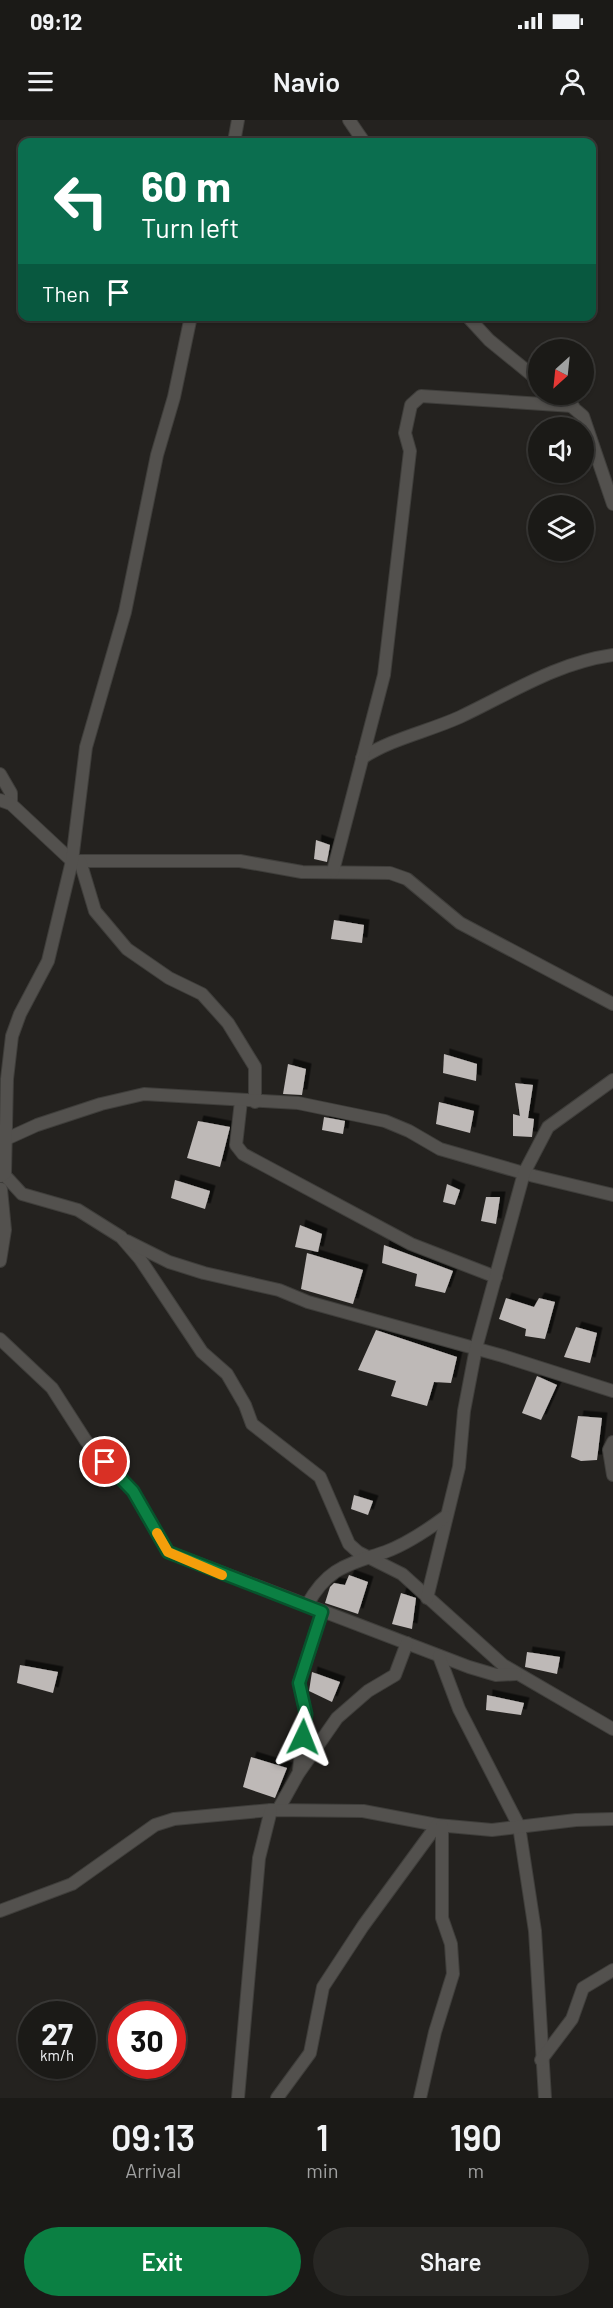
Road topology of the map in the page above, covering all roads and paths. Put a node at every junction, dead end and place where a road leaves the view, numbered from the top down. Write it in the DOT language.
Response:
graph roads {
  1 [pos="238,120"];
  2 [pos="349,120"];
  3 [pos="235,138"];
  4 [pos="361,138"];
  5 [pos="190,321"];
  6 [pos="472,321"];
  7 [pos="528,372"];
  8 [pos="573,406"];
  9 [pos="613,504"];
  10 [pos="613,655"];
  11 [pos="362,758"];
  12 [pos="0,774"];
  13 [pos="5,802"];
  14 [pos="76,861"];
  15 [pos="333,871"];
  16 [pos="613,1004"];
  17 [pos="613,1080"];
  18 [pos="241,1101"];
  19 [pos="255,1102"];
  20 [pos="3,1133"];
  21 [pos="2,1173"];
  22 [pos="524,1173"];
  23 [pos="0,1189"];
  24 [pos="22,1194"];
  25 [pos="613,1194"];
  26 [pos="121,1237"];
  27 [pos="0,1261"];
  28 [pos="495,1276"];
  29 [pos="0,1339"];
  30 [pos="476,1348"];
  31 [pos="613,1391"];
  32 [pos="613,1442"];
  33 [pos="613,1475"];
  34 [pos="445,1517"];
  35 [pos="368,1557"];
  36 [pos="427,1598"];
  37 [pos="307,1605"];
  38 [pos="322,1612"];
  39 [pos="407,1643"];
  40 [pos="439,1656"];
  41 [pos="516,1674"];
  42 [pos="613,1729"];
  43 [pos="298,1774"];
  44 [pos="274,1810"];
  45 [pos="613,1819"];
  46 [pos="440,1826"];
  47 [pos="519,1826"];
  48 [pos="0,1911"];
  49 [pos="613,1970"];
  50 [pos="541,2060"];
  51 [pos="238,2098"];
  52 [pos="277,2098"];
  53 [pos="420,2098"];
  54 [pos="545,2098"];
  1 -- 3 [label="street"];
  2 -- 4 [label="street"];
  5 -- 14 [label="street"];
  6 -- 7 [label="street"];
  8 -- 9 [label="street"];
  8 -- 11 [label="street"];
  10 -- 11 [label="street"];
  11 -- 15 [label="street"];
  12 -- 13 [label="street"];
  13 -- 14 [label="street"];
  14 -- 15 [label="street"];
  14 -- 19 [label="street"];
  14 -- 20 [label="street"];
  15 -- 16 [label="street"];
  17 -- 22 [label="street"];
  18 -- 19 [label="street"];
  18 -- 20 [label="street"];
  18 -- 28 [label="street"];
  19 -- 22 [label="street"];
  20 -- 21 [label="street"];
  21 -- 24 [label="street"];
  22 -- 25 [label="street"];
  22 -- 28 [label="street"];
  23 -- 24 [label="street"];
  23 -- 27 [label="street"];
  24 -- 26 [label="street"];
  26 -- 30 [label="street"];
  26 -- 35 [label="street"];
  28 -- 30 [label="street"];
  29 -- 37 [label="street"];
  30 -- 31 [label="street"];
  30 -- 34 [label="street"];
  32 -- 33 [label="street"];
  34 -- 35 [label="street"];
  34 -- 36 [label="street"];
  35 -- 36 [label="street"];
  35 -- 37 [label="street"];
  36 -- 41 [label="street"];
  37 -- 38 [label="street"];
  38 -- 39 [label="street"];
  38 -- 43 [label="street"];
  39 -- 40 [label="street"];
  39 -- 43 [label="street"];
  40 -- 41 [label="street"];
  40 -- 47 [label="street"];
  41 -- 42 [label="street"];
  43 -- 44 [label="street"];
  44 -- 46 [label="street"];
  44 -- 48 [label="street"];
  44 -- 51 [label="street"];
  45 -- 47 [label="street"];
  46 -- 47 [label="street"];
  46 -- 52 [label="street"];
  46 -- 53 [label="street"];
  47 -- 50 [label="street"];
  49 -- 50 [label="street"];
  50 -- 54 [label="street"];
}
